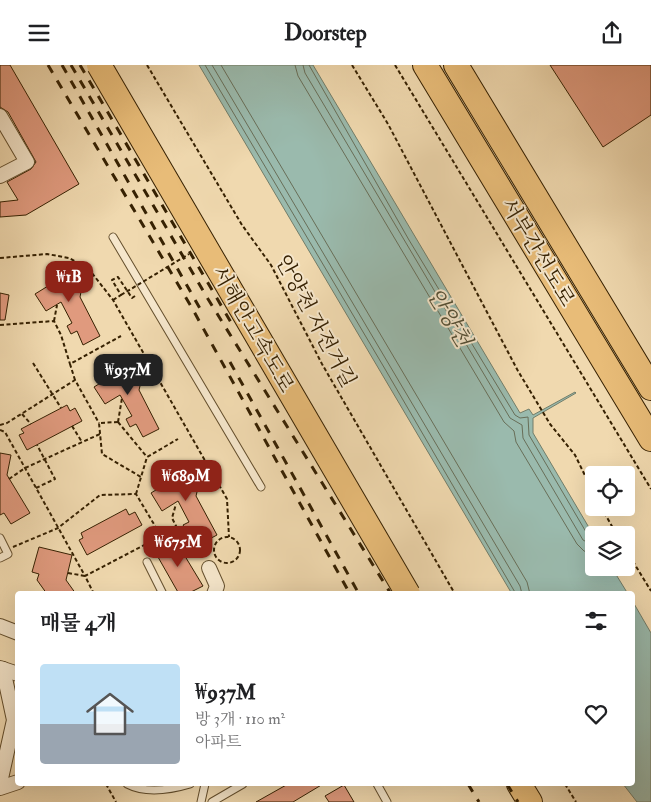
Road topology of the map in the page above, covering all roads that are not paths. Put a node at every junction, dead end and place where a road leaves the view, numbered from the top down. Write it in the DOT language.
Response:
graph roads {
  1 [pos="99,65"];
  2 [pos="116,65"];
  3 [pos="425,65"];
  4 [pos="456,65"];
  5 [pos="0,116"];
  6 [pos="0,176"];
  7 [pos="113,237"];
  8 [pos="651,388"];
  9 [pos="651,439"];
  10 [pos="262,487"];
  11 [pos="0,538"];
  12 [pos="0,558"];
  13 [pos="147,562"];
  14 [pos="209,568"];
  15 [pos="162,591"];
  16 [pos="217,591"];
  17 [pos="406,591"];
  18 [pos="423,591"];
  19 [pos="0,626"];
  20 [pos="15,632"];
  21 [pos="2,668"];
  22 [pos="15,673"];
  23 [pos="0,783"];
  24 [pos="15,783"];
  25 [pos="131,786"];
  26 [pos="183,786"];
  27 [pos="205,786"];
  28 [pos="240,786"];
  29 [pos="378,786"];
  30 [pos="520,786"];
  31 [pos="537,786"];
  32 [pos="0,788"];
  33 [pos="201,802"];
  34 [pos="212,802"];
  35 [pos="387,802"];
  36 [pos="530,802"];
  37 [pos="546,802"];
  1 -- 17 [label="highway, 서해안고속도로, bridge"];
  2 -- 18 [label="highway, 서해안고속도로"];
  3 -- 9 [label="highway, 서부간선도로"];
  4 -- 8 [label="highway, 서부간선도로"];
  5 -- 6 [label="street"];
  7 -- 10 [label="lane"];
  11 -- 12 [label="lane"];
  13 -- 15 [label="lane"];
  14 -- 16 [label="street"];
  19 -- 20 [label="street"];
  21 -- 22 [label="street"];
  21 -- 23 [label="street"];
  24 -- 32 [label="street"];
  25 -- 26 [label="lane"];
  27 -- 33 [label="lane"];
  28 -- 34 [label="lane"];
  29 -- 35 [label="lane"];
  30 -- 36 [label="highway"];
  31 -- 37 [label="highway"];
}
